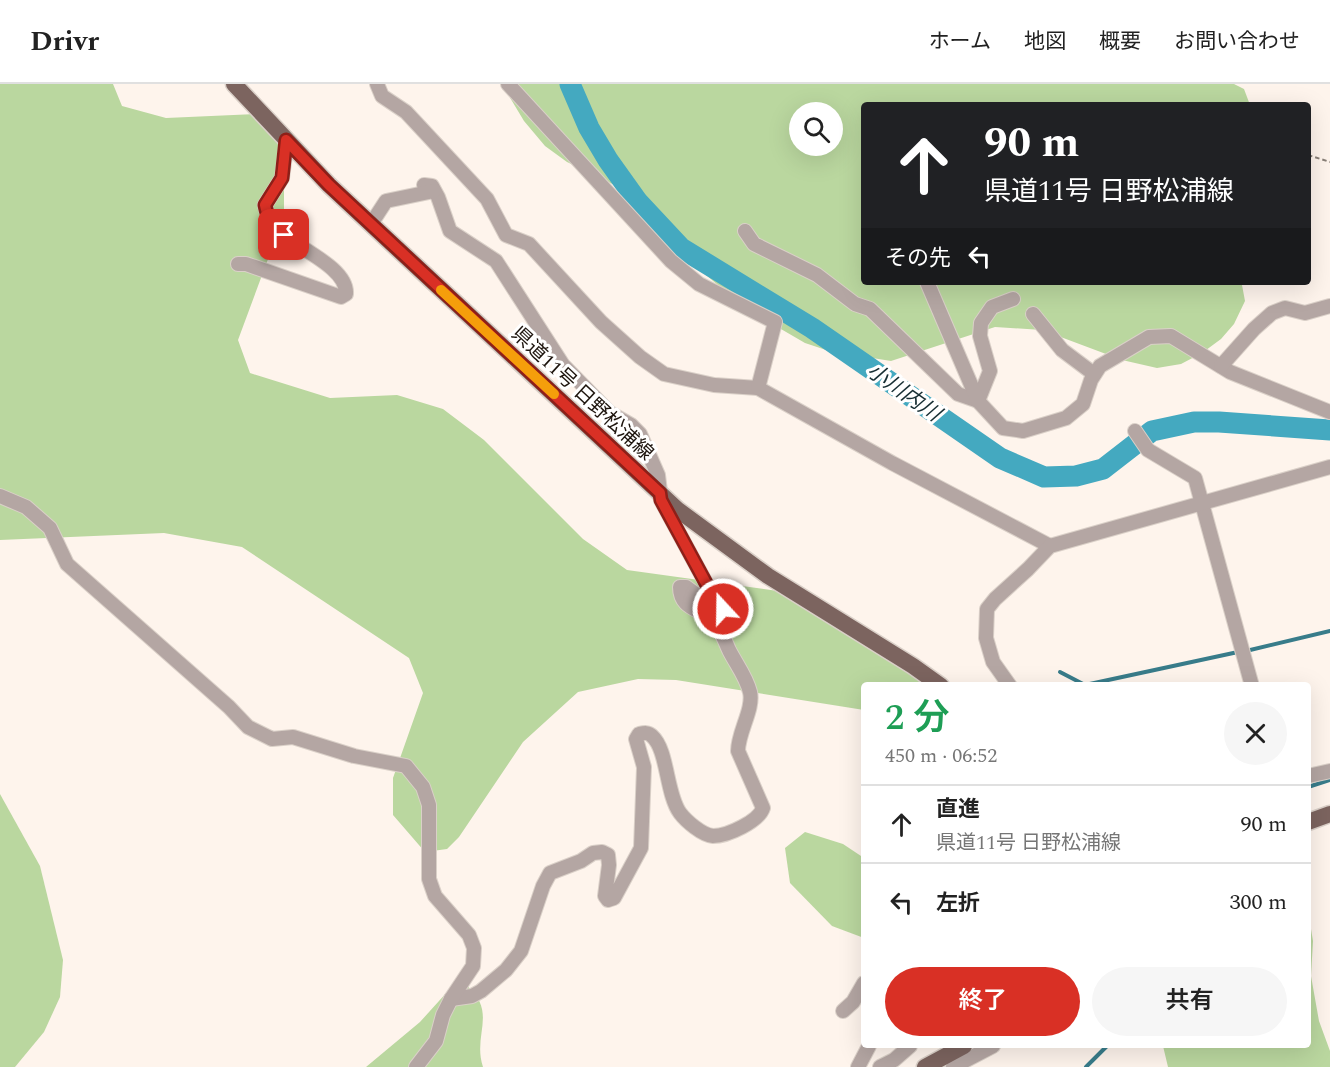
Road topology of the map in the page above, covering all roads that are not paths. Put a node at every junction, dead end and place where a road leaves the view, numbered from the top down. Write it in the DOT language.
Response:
graph roads {
  1 [pos="234,84"];
  2 [pos="377,84"];
  3 [pos="508,84"];
  4 [pos="286,140"];
  5 [pos="371,224"];
  6 [pos="745,231"];
  7 [pos="238,264"];
  8 [pos="928,285"];
  9 [pos="1013,300"];
  10 [pos="1330,306"];
  11 [pos="1033,314"];
  12 [pos="1221,366"];
  13 [pos="1094,374"];
  14 [pos="758,388"];
  15 [pos="978,401"];
  16 [pos="1330,412"];
  17 [pos="1135,431"];
  18 [pos="1330,467"];
  19 [pos="660,493"];
  20 [pos="0,496"];
  21 [pos="1202,502"];
  22 [pos="1050,546"];
  23 [pos="935,682"];
  24 [pos="1007,682"];
  25 [pos="1251,682"];
  26 [pos="1330,771"];
  27 [pos="1311,775"];
  28 [pos="1330,814"];
  29 [pos="1311,821"];
  30 [pos="861,988"];
  31 [pos="451,999"];
  32 [pos="843,1011"];
  33 [pos="868,1048"];
  34 [pos="908,1048"];
  35 [pos="960,1048"];
  36 [pos="989,1048"];
  37 [pos="416,1067"];
  38 [pos="858,1067"];
  39 [pos="880,1067"];
  40 [pos="925,1067"];
  41 [pos="953,1067"];
  1 -- 4 [label="main road, 県道11号 日野松浦線"];
  2 -- 14 [label="street"];
  3 -- 14 [label="street"];
  4 -- 5 [label="main road, 県道11号 日野松浦線"];
  4 -- 7 [label="street"];
  5 -- 19 [label="main road, 県道11号 日野松浦線"];
  5 -- 19 [label="street"];
  6 -- 15 [label="street"];
  8 -- 15 [label="street"];
  9 -- 15 [label="street"];
  10 -- 12 [label="street"];
  11 -- 13 [label="street"];
  12 -- 13 [label="street"];
  12 -- 16 [label="street"];
  13 -- 15 [label="street"];
  14 -- 22 [label="street"];
  17 -- 21 [label="street"];
  18 -- 21 [label="street"];
  19 -- 23 [label="main road, 県道11号 日野松浦線"];
  19 -- 31 [label="street"];
  20 -- 31 [label="street"];
  21 -- 22 [label="street"];
  21 -- 25 [label="street"];
  22 -- 24 [label="street"];
  26 -- 27 [label="street"];
  28 -- 29 [label="main road"];
  30 -- 32 [label="street"];
  31 -- 37 [label="street"];
  33 -- 38 [label="street"];
  34 -- 39 [label="street"];
  35 -- 40 [label="main road"];
  36 -- 41 [label="street"];
}
